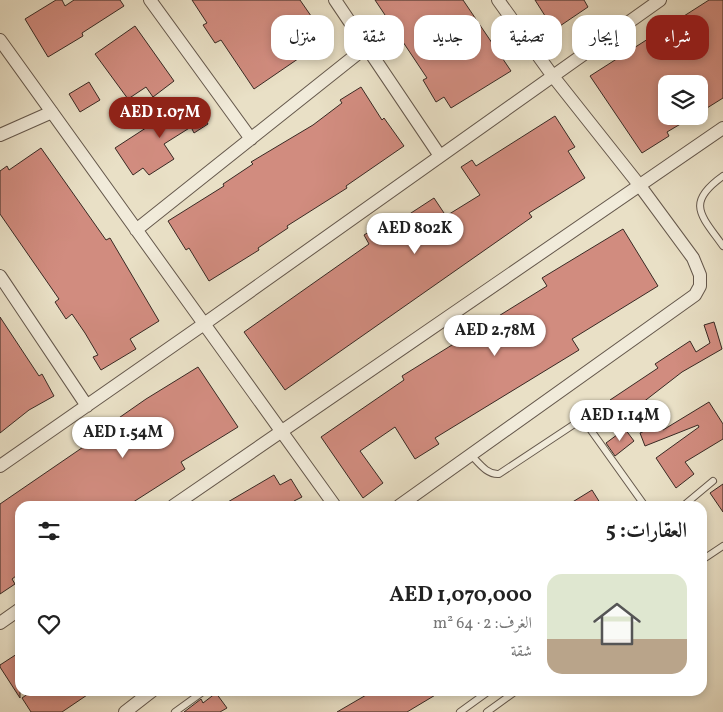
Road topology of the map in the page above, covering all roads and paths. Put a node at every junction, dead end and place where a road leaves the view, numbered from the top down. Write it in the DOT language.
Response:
graph roads {
  1 [pos="150,0"];
  2 [pos="335,0"];
  3 [pos="498,0"];
  4 [pos="660,0"];
  5 [pos="345,15"];
  6 [pos="0,40"];
  7 [pos="350,60"];
  8 [pos="375,60"];
  9 [pos="552,76"];
  10 [pos="52,112"];
  11 [pos="723,128"];
  12 [pos="0,135"];
  13 [pos="251,139"];
  14 [pos="440,156"];
  15 [pos="723,176"];
  16 [pos="640,186"];
  17 [pos="136,230"];
  18 [pos="723,246"];
  19 [pos="0,276"];
  20 [pos="204,324"];
  21 [pos="87,406"];
  22 [pos="282,433"];
  23 [pos="471,455"];
  24 [pos="0,466"];
  25 [pos="713,481"];
  26 [pos="180,501"];
  27 [pos="331,501"];
  28 [pos="406,501"];
  29 [pos="641,501"];
  30 [pos="689,501"];
  31 [pos="723,546"];
  32 [pos="707,557"];
  33 [pos="15,612"];
  34 [pos="0,622"];
  35 [pos="145,696"];
  36 [pos="197,696"];
  37 [pos="482,696"];
  38 [pos="509,696"];
  39 [pos="124,712"];
  40 [pos="175,712"];
  41 [pos="460,712"];
  42 [pos="487,712"];
  1 -- 13 [label="street"];
  2 -- 5 [label="street"];
  3 -- 9 [label="street"];
  4 -- 9 [label="street"];
  6 -- 10 [label="street"];
  7 -- 13 [label="street"];
  8 -- 14 [label="street"];
  9 -- 14 [label="street"];
  9 -- 16 [label="street"];
  10 -- 12 [label="street"];
  10 -- 17 [label="street"];
  11 -- 16 [label="street"];
  13 -- 17 [label="street"];
  14 -- 20 [label="street"];
  15 -- 18 [label="lane"];
  16 -- 22 [label="street"];
  16 -- 23 [label="street"];
  17 -- 20 [label="street"];
  19 -- 21 [label="street"];
  20 -- 21 [label="street"];
  20 -- 22 [label="street"];
  21 -- 24 [label="street"];
  22 -- 26 [label="street"];
  22 -- 27 [label="street"];
  23 -- 28 [label="street"];
  23 -- 29 [label="lane"];
  25 -- 30 [label="lane"];
  31 -- 32 [label="lane"];
  33 -- 34 [label="street"];
  35 -- 39 [label="street"];
  36 -- 40 [label="lane"];
  37 -- 41 [label="lane"];
  38 -- 42 [label="lane"];
}
